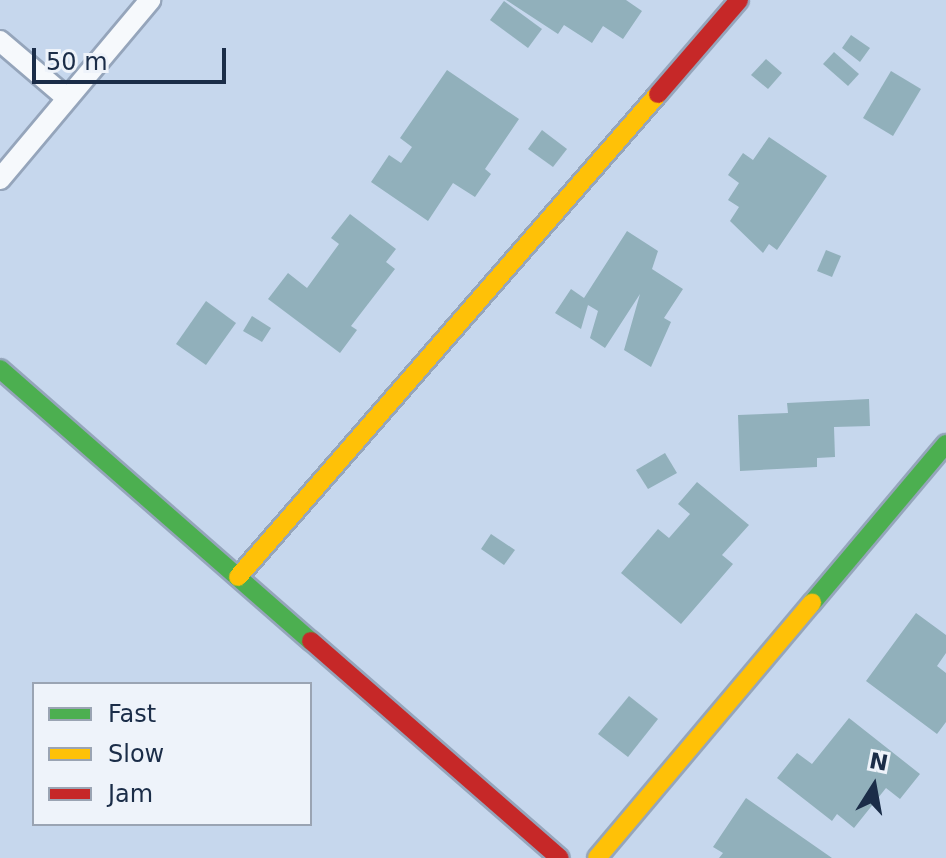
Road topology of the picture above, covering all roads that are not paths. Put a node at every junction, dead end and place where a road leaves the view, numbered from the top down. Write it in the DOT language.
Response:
graph roads {
  1 [pos="150,0"];
  2 [pos="739,0"];
  3 [pos="0,41"];
  4 [pos="67,98"];
  5 [pos="0,179"];
  6 [pos="0,369"];
  7 [pos="946,444"];
  8 [pos="238,577"];
  9 [pos="560,858"];
  10 [pos="597,858"];
  1 -- 4 [label="street"];
  2 -- 8 [label="street"];
  3 -- 4 [label="street"];
  4 -- 5 [label="street"];
  6 -- 8 [label="street"];
  7 -- 10 [label="street"];
  8 -- 9 [label="street"];
}
